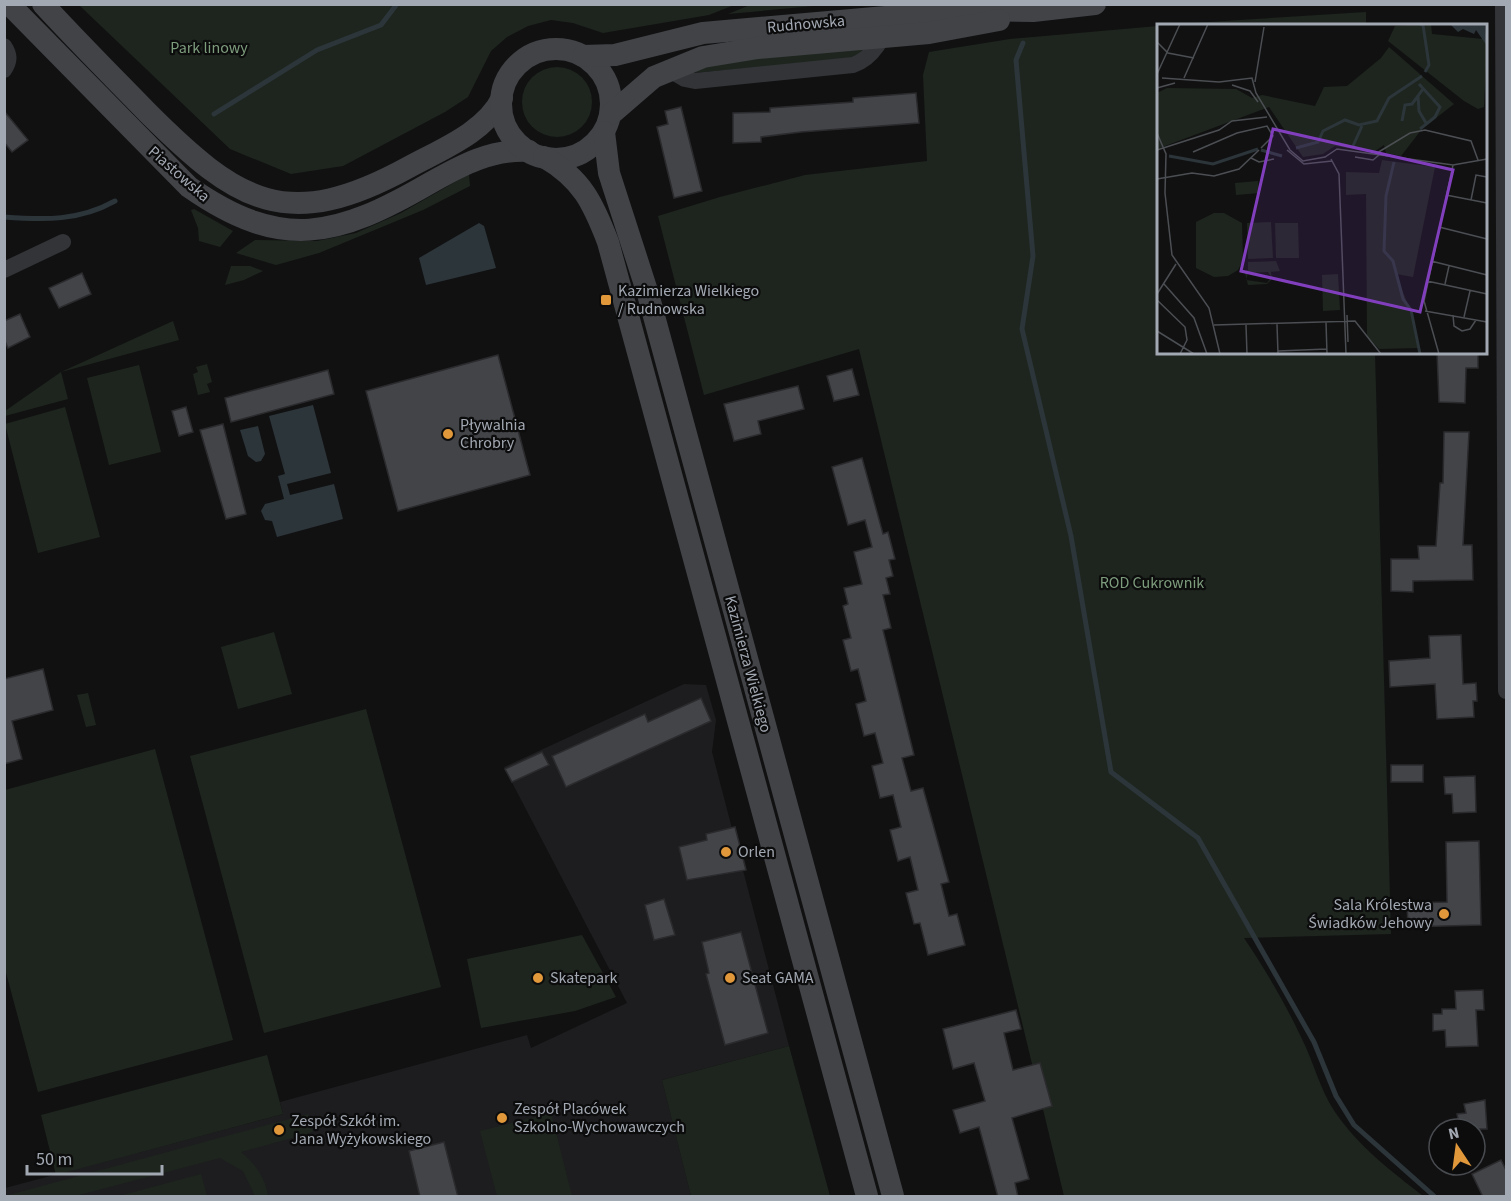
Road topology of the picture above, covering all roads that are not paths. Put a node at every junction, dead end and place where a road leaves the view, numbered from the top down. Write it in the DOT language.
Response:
graph roads {
  1 [pos="9,4"];
  2 [pos="43,4"];
  3 [pos="942,4"];
  4 [pos="1095,4"];
  5 [pos="1503,4"];
  6 [pos="965,10"];
  7 [pos="1033,10"];
  8 [pos="886,16"];
  9 [pos="4,46"];
  10 [pos="583,56"];
  11 [pos="7,66"];
  12 [pos="502,98"];
  13 [pos="607,123"];
  14 [pos="536,154"];
  15 [pos="1505,214"];
  16 [pos="63,242"];
  17 [pos="4,270"];
  18 [pos="1505,486"];
  19 [pos="1506,691"];
  20 [pos="867,1197"];
  21 [pos="893,1197"];
  1 -- 14 [label="main road, Piastowska"];
  2 -- 12 [label="main road, Piastowska"];
  3 -- 6 [label="street"];
  4 -- 7 [label="main road, Rudnowska"];
  5 -- 15 [label="street"];
  6 -- 7 [label="main road, Rudnowska"];
  6 -- 8 [label="main road, Rudnowska"];
  7 -- 8 [label="main road, Rudnowska"];
  8 -- 10 [label="main road, Rudnowska"];
  8 -- 13 [label="main road, Rudnowska"];
  9 -- 11 [label="street"];
  10 -- 12 [label="main road"];
  10 -- 13 [label="main road"];
  12 -- 14 [label="main road"];
  13 -- 14 [label="main road"];
  13 -- 21 [label="main road, Kazimierza Wielkiego"];
  14 -- 20 [label="main road, Kazimierza Wielkiego"];
  15 -- 18 [label="street"];
  16 -- 17 [label="street"];
  18 -- 19 [label="street"];
}
